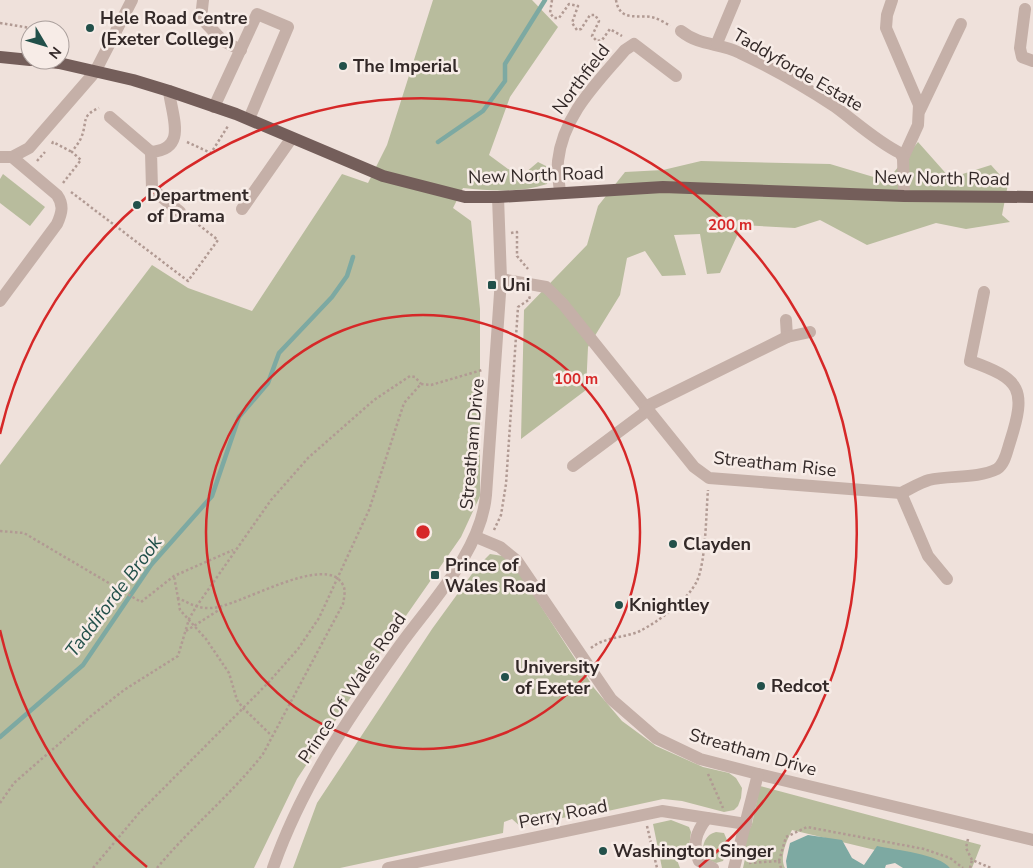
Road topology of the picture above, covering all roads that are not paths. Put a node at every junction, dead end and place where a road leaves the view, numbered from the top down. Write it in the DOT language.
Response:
graph roads {
  1 [pos="132,0"];
  2 [pos="203,0"];
  3 [pos="735,0"];
  4 [pos="892,0"];
  5 [pos="1025,9"];
  6 [pos="961,24"];
  7 [pos="681,31"];
  8 [pos="717,43"];
  9 [pos="241,50"];
  10 [pos="0,57"];
  11 [pos="20,59"];
  12 [pos="1033,61"];
  13 [pos="70,66"];
  14 [pos="95,72"];
  15 [pos="676,76"];
  16 [pos="169,91"];
  17 [pos="214,107"];
  18 [pos="920,110"];
  19 [pos="110,117"];
  20 [pos="249,120"];
  21 [pos="291,139"];
  22 [pos="152,152"];
  23 [pos="6,157"];
  24 [pos="903,158"];
  25 [pos="560,192"];
  26 [pos="904,196"];
  27 [pos="1033,196"];
  28 [pos="498,198"];
  29 [pos="242,209"];
  30 [pos="180,212"];
  31 [pos="501,279"];
  32 [pos="984,292"];
  33 [pos="0,301"];
  34 [pos="786,320"];
  35 [pos="810,332"];
  36 [pos="787,337"];
  37 [pos="646,409"];
  38 [pos="573,466"];
  39 [pos="901,494"];
  40 [pos="476,537"];
  41 [pos="947,580"];
  42 [pos="758,774"];
  43 [pos="707,818"];
  44 [pos="746,824"];
  45 [pos="1033,840"];
  46 [pos="732,867"];
  47 [pos="273,868"];
  48 [pos="388,868"];
  49 [pos="713,868"];
  1 -- 14 [label="street"];
  2 -- 9 [label="street"];
  3 -- 8 [label="street, Taddyforde Estate"];
  4 -- 18 [label="street"];
  5 -- 12 [label="street"];
  6 -- 18 [label="street"];
  7 -- 8 [label="street, Taddyforde Estate"];
  8 -- 24 [label="street, Taddyforde Estate"];
  9 -- 17 [label="street"];
  9 -- 20 [label="street"];
  10 -- 11 [label="main road, New North Road"];
  13 -- 14 [label="main road, New North Road"];
  14 -- 16 [label="main road, New North Road"];
  14 -- 23 [label="street"];
  15 -- 25 [label="street, Northfield"];
  16 -- 17 [label="main road, New North Road"];
  16 -- 22 [label="street"];
  17 -- 20 [label="main road, New North Road"];
  18 -- 24 [label="street"];
  19 -- 22 [label="street"];
  20 -- 21 [label="main road, New North Road"];
  21 -- 28 [label="main road, New North Road"];
  21 -- 29 [label="street"];
  22 -- 30 [label="street"];
  23 -- 33 [label="street"];
  24 -- 26 [label="street"];
  25 -- 26 [label="main road, New North Road"];
  25 -- 28 [label="main road, New North Road"];
  26 -- 27 [label="main road, New North Road"];
  28 -- 31 [label="street, Streatham Drive"];
  31 -- 37 [label="street, Streatham Rise"];
  31 -- 40 [label="street, Streatham Drive"];
  32 -- 39 [label="street"];
  34 -- 36 [label="street"];
  35 -- 36 [label="street"];
  36 -- 37 [label="street"];
  37 -- 38 [label="street"];
  37 -- 39 [label="street, Streatham Rise"];
  39 -- 41 [label="street"];
  40 -- 42 [label="street, Streatham Drive"];
  40 -- 47 [label="street, Prince Of Wales Road"];
  42 -- 44 [label="street"];
  42 -- 45 [label="street, Streatham Drive"];
  43 -- 44 [label="street, Perry Road"];
  43 -- 48 [label="street, Perry Road"];
  43 -- 49 [label="street"];
  44 -- 46 [label="street"];
}
